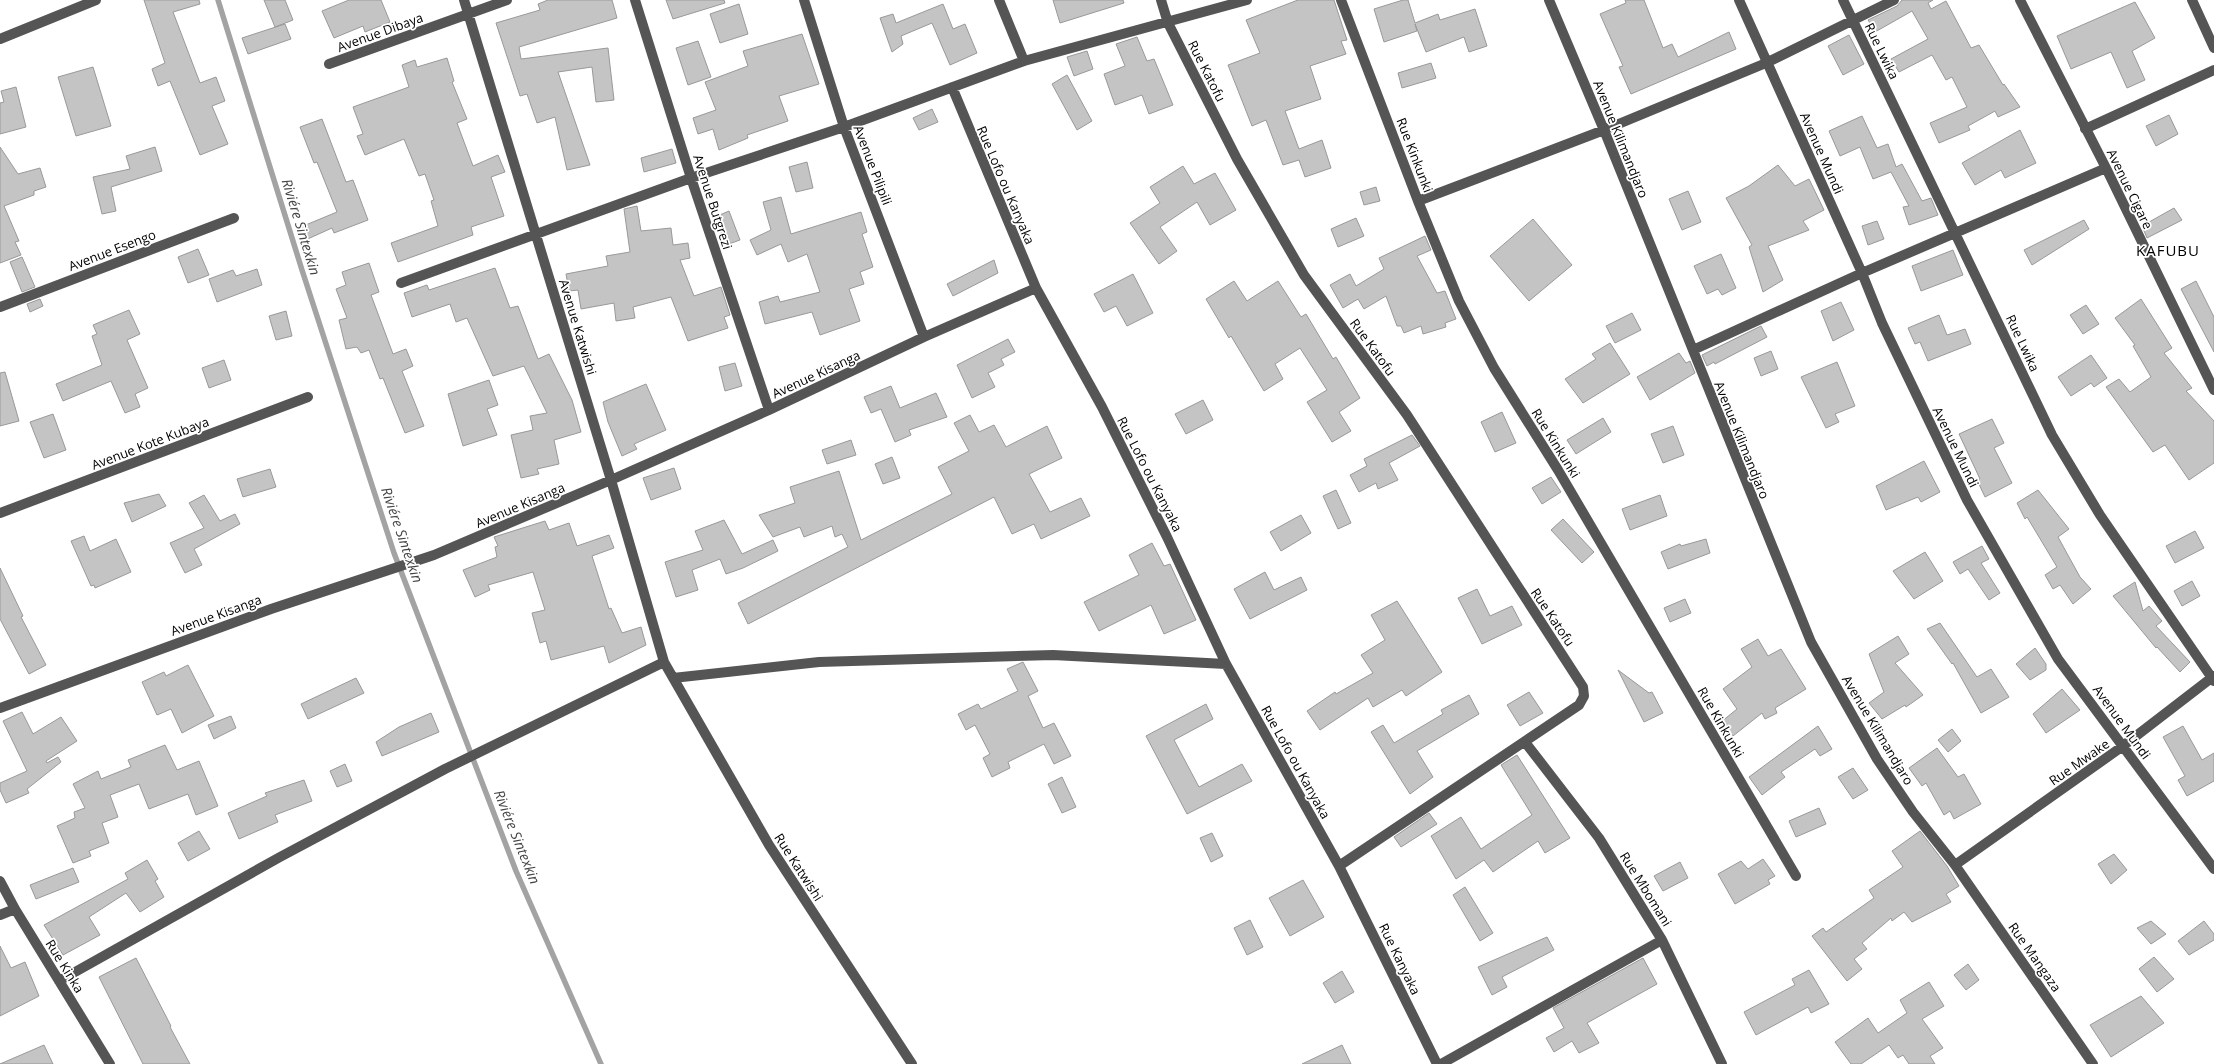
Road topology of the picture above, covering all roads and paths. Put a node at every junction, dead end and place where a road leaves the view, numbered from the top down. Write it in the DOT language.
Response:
graph roads {
  1 [pos="96,0"];
  2 [pos="464,0"];
  3 [pos="507,0"];
  4 [pos="635,0"];
  5 [pos="804,0"];
  6 [pos="999,0"];
  7 [pos="1161,0"];
  8 [pos="1248,0"];
  9 [pos="1341,0"];
  10 [pos="1549,0"];
  11 [pos="1739,0"];
  12 [pos="1843,0"];
  13 [pos="1894,0"];
  14 [pos="2020,0"];
  15 [pos="2192,0"];
  16 [pos="468,14"];
  17 [pos="1852,21"];
  18 [pos="1168,23"];
  19 [pos="0,39"];
  20 [pos="2214,48"];
  21 [pos="1024,61"];
  22 [pos="1766,62"];
  23 [pos="330,64"];
  24 [pos="2214,70"];
  25 [pos="952,87"];
  26 [pos="844,128"];
  27 [pos="2085,129"];
  28 [pos="1604,130"];
  29 [pos="2106,168"];
  30 [pos="691,178"];
  31 [pos="1418,200"];
  32 [pos="234,218"];
  33 [pos="536,234"];
  34 [pos="1957,234"];
  35 [pos="1862,273"];
  36 [pos="401,283"];
  37 [pos="1036,288"];
  38 [pos="0,307"];
  39 [pos="924,337"];
  40 [pos="1693,350"];
  41 [pos="2214,390"];
  42 [pos="308,397"];
  43 [pos="769,410"];
  44 [pos="611,480"];
  45 [pos="0,513"];
  46 [pos="664,662"];
  47 [pos="1226,664"];
  48 [pos="674,678"];
  49 [pos="2213,678"];
  50 [pos="0,708"];
  51 [pos="1525,742"];
  52 [pos="2123,746"];
  53 [pos="1955,865"];
  54 [pos="1339,866"];
  55 [pos="2214,870"];
  56 [pos="1796,876"];
  57 [pos="0,881"];
  58 [pos="15,909"];
  59 [pos="0,915"];
  60 [pos="1662,940"];
  61 [pos="59,981"];
  62 [pos="110,1064"];
  63 [pos="912,1064"];
  64 [pos="1437,1064"];
  65 [pos="1441,1064"];
  66 [pos="1722,1064"];
  67 [pos="2093,1064"];
  1 -- 19 [label="street"];
  2 -- 16 [label="street, Avenue Katwishi"];
  3 -- 16 [label="street, Avenue Dibaya"];
  4 -- 30 [label="street, Avenue Butgrezi"];
  5 -- 26 [label="street, Avenue Pilipili"];
  6 -- 21 [label="street"];
  7 -- 18 [label="street, Rue Katofu"];
  8 -- 18 [label="street"];
  9 -- 31 [label="street, Rue Kinkunki"];
  10 -- 28 [label="street, Avenue Kilimandjaro"];
  11 -- 22 [label="street, Avenue Mundi"];
  12 -- 17 [label="street, Rue Lwika"];
  13 -- 17 [label="street"];
  14 -- 27 [label="street, Avenue Cigare"];
  15 -- 20 [label="street"];
  16 -- 23 [label="street, Avenue Dibaya"];
  16 -- 33 [label="street, Avenue Katwishi"];
  17 -- 22 [label="street"];
  17 -- 34 [label="street, Rue Lwika"];
  18 -- 21 [label="street"];
  18 -- 51 [label="street, Rue Katofu"];
  21 -- 25 [label="street"];
  22 -- 28 [label="street"];
  22 -- 35 [label="street, Avenue Mundi"];
  24 -- 27 [label="street"];
  25 -- 26 [label="street"];
  25 -- 37 [label="street, Rue Lofo ou Kanyaka"];
  26 -- 30 [label="street"];
  26 -- 39 [label="street, Avenue Pilipili"];
  27 -- 29 [label="street, Avenue Cigare"];
  28 -- 31 [label="street"];
  28 -- 40 [label="street, Avenue Kilimandjaro"];
  29 -- 34 [label="street"];
  29 -- 41 [label="street, Avenue Cigare"];
  30 -- 33 [label="street"];
  30 -- 43 [label="street, Avenue Butgrezi"];
  31 -- 56 [label="street, Rue Kinkunki"];
  32 -- 38 [label="street, Avenue Esengo"];
  33 -- 36 [label="street"];
  33 -- 44 [label="street, Avenue Katwishi"];
  34 -- 35 [label="street"];
  34 -- 49 [label="street, Rue Lwika"];
  35 -- 40 [label="street"];
  35 -- 52 [label="street, Avenue Mundi"];
  37 -- 39 [label="street, Avenue Kisanga"];
  37 -- 47 [label="street, Rue Lofo ou Kanyaka"];
  39 -- 43 [label="street, Avenue Kisanga"];
  40 -- 53 [label="street, Avenue Kilimandjaro"];
  42 -- 45 [label="street, Avenue Kote Kubaya"];
  43 -- 44 [label="street, Avenue Kisanga"];
  44 -- 46 [label="street, Avenue Katwishi"];
  44 -- 50 [label="street, Avenue Kisanga"];
  46 -- 48 [label="street, Rue Katwishi"];
  46 -- 61 [label="street"];
  47 -- 48 [label="street"];
  47 -- 54 [label="street, Rue Lofo ou Kanyaka"];
  48 -- 63 [label="street, Rue Katwishi"];
  49 -- 52 [label="street, Rue Mwake"];
  51 -- 54 [label="street"];
  51 -- 60 [label="street, Rue Mbomani"];
  52 -- 53 [label="street, Rue Mwake"];
  52 -- 55 [label="street, Avenue Mundi"];
  53 -- 67 [label="street, Rue Mangaza"];
  54 -- 64 [label="street, Rue Kanyaka"];
  57 -- 58 [label="street, Rue Kinka"];
  58 -- 59 [label="street"];
  58 -- 61 [label="street, Rue Kinka"];
  60 -- 65 [label="street"];
  60 -- 66 [label="street, Rue Mbomani"];
  61 -- 62 [label="street, Rue Kinka"];
}
